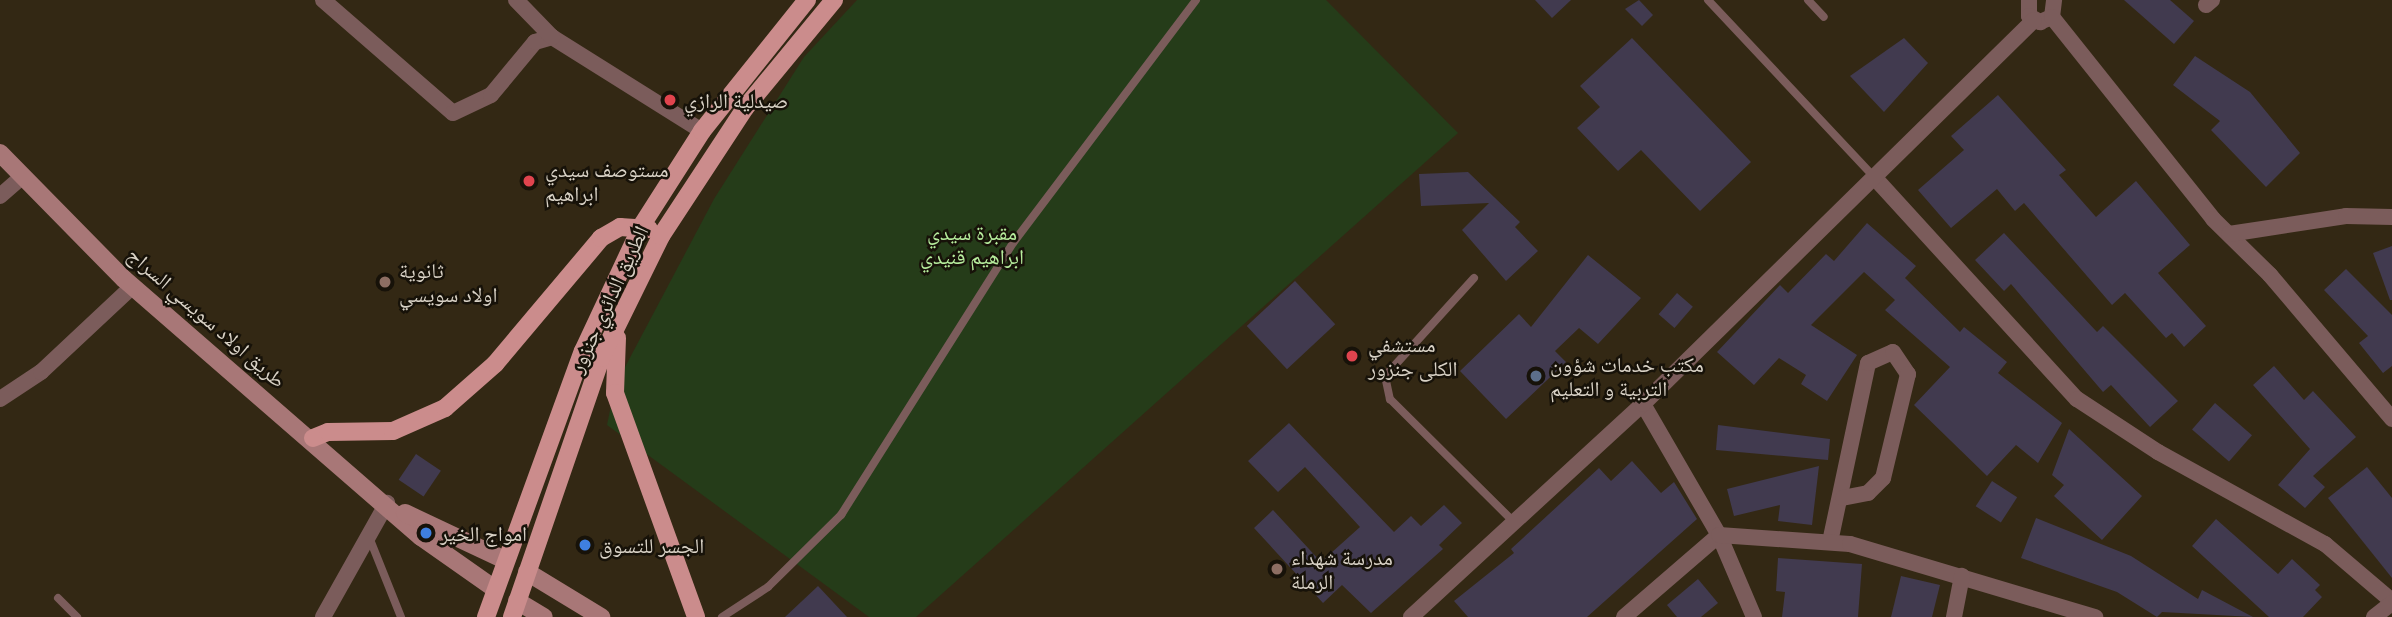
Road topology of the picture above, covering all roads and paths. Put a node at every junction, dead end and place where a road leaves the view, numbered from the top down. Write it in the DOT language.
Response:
graph roads {
  1 [pos="323,0"];
  2 [pos="516,0"];
  3 [pos="807,0"];
  4 [pos="834,0"];
  5 [pos="1196,0"];
  6 [pos="1708,0"];
  7 [pos="1808,0"];
  8 [pos="2028,0"];
  9 [pos="2053,8"];
  10 [pos="1824,17"];
  11 [pos="2034,20"];
  12 [pos="552,37"];
  13 [pos="702,131"];
  14 [pos="0,153"];
  15 [pos="23,176"];
  16 [pos="1874,177"];
  17 [pos="0,196"];
  18 [pos="2392,217"];
  19 [pos="642,225"];
  20 [pos="2229,234"];
  21 [pos="661,236"];
  22 [pos="1474,278"];
  23 [pos="133,286"];
  24 [pos="618,324"];
  25 [pos="0,399"];
  26 [pos="1643,404"];
  27 [pos="2392,419"];
  28 [pos="313,438"];
  29 [pos="1843,498"];
  30 [pos="390,505"];
  31 [pos="1514,522"];
  32 [pos="1719,535"];
  33 [pos="371,542"];
  34 [pos="1830,542"];
  35 [pos="505,560"];
  36 [pos="527,572"];
  37 [pos="1962,576"];
  38 [pos="495,589"];
  39 [pos="58,598"];
  40 [pos="2392,602"];
  41 [pos="514,609"];
  42 [pos="77,617"];
  43 [pos="323,617"];
  44 [pos="401,617"];
  45 [pos="486,617"];
  46 [pos="544,617"];
  47 [pos="601,617"];
  48 [pos="696,617"];
  49 [pos="722,617"];
  50 [pos="1410,617"];
  51 [pos="1623,617"];
  52 [pos="1754,617"];
  53 [pos="1954,617"];
  54 [pos="2095,617"];
  55 [pos="2374,617"];
  1 -- 12 [label="street"];
  2 -- 12 [label="street"];
  3 -- 13 [label="main road, الطريق الدائري جنزور"];
  4 -- 21 [label="main road, الطريق الدائري جنزور"];
  5 -- 49 [label="lane"];
  6 -- 16 [label="lane"];
  7 -- 10 [label="lane"];
  8 -- 11 [label="street"];
  9 -- 11 [label="street"];
  9 -- 20 [label="street"];
  11 -- 16 [label="street"];
  12 -- 13 [label="street"];
  13 -- 19 [label="main road, الطريق الدائري جنزور"];
  14 -- 15 [label="street, طريق اولاد سويسي السراج"];
  15 -- 17 [label="street"];
  15 -- 23 [label="street, طريق اولاد سويسي السراج"];
  16 -- 26 [label="street"];
  16 -- 40 [label="street"];
  18 -- 20 [label="street"];
  19 -- 21 [label="main road"];
  19 -- 28 [label="main road"];
  19 -- 35 [label="main road, الطريق الدائري جنزور"];
  20 -- 27 [label="street"];
  21 -- 24 [label="main road, الطريق الدائري جنزور"];
  22 -- 31 [label="lane"];
  23 -- 25 [label="street"];
  23 -- 28 [label="street, طريق اولاد سويسي السراج"];
  24 -- 36 [label="main road, الطريق الدائري جنزور"];
  24 -- 48 [label="main road"];
  26 -- 31 [label="street"];
  26 -- 32 [label="street"];
  28 -- 30 [label="street, طريق اولاد سويسي السراج"];
  29 -- 29 [label="street"];
  29 -- 34 [label="street"];
  30 -- 33 [label="street"];
  30 -- 35 [label="street"];
  30 -- 38 [label="street"];
  31 -- 50 [label="street"];
  32 -- 34 [label="street"];
  32 -- 51 [label="street"];
  32 -- 52 [label="street"];
  33 -- 43 [label="street"];
  33 -- 44 [label="lane"];
  34 -- 37 [label="street"];
  35 -- 38 [label="main road, الطريق الدائري جنزور"];
  36 -- 41 [label="main road, الطريق الدائري جنزور"];
  36 -- 47 [label="street"];
  37 -- 53 [label="street"];
  37 -- 54 [label="street"];
  38 -- 45 [label="main road, الطريق الدائري جنزور"];
  39 -- 42 [label="lane"];
  40 -- 55 [label="street"];
  41 -- 46 [label="street"];
}
